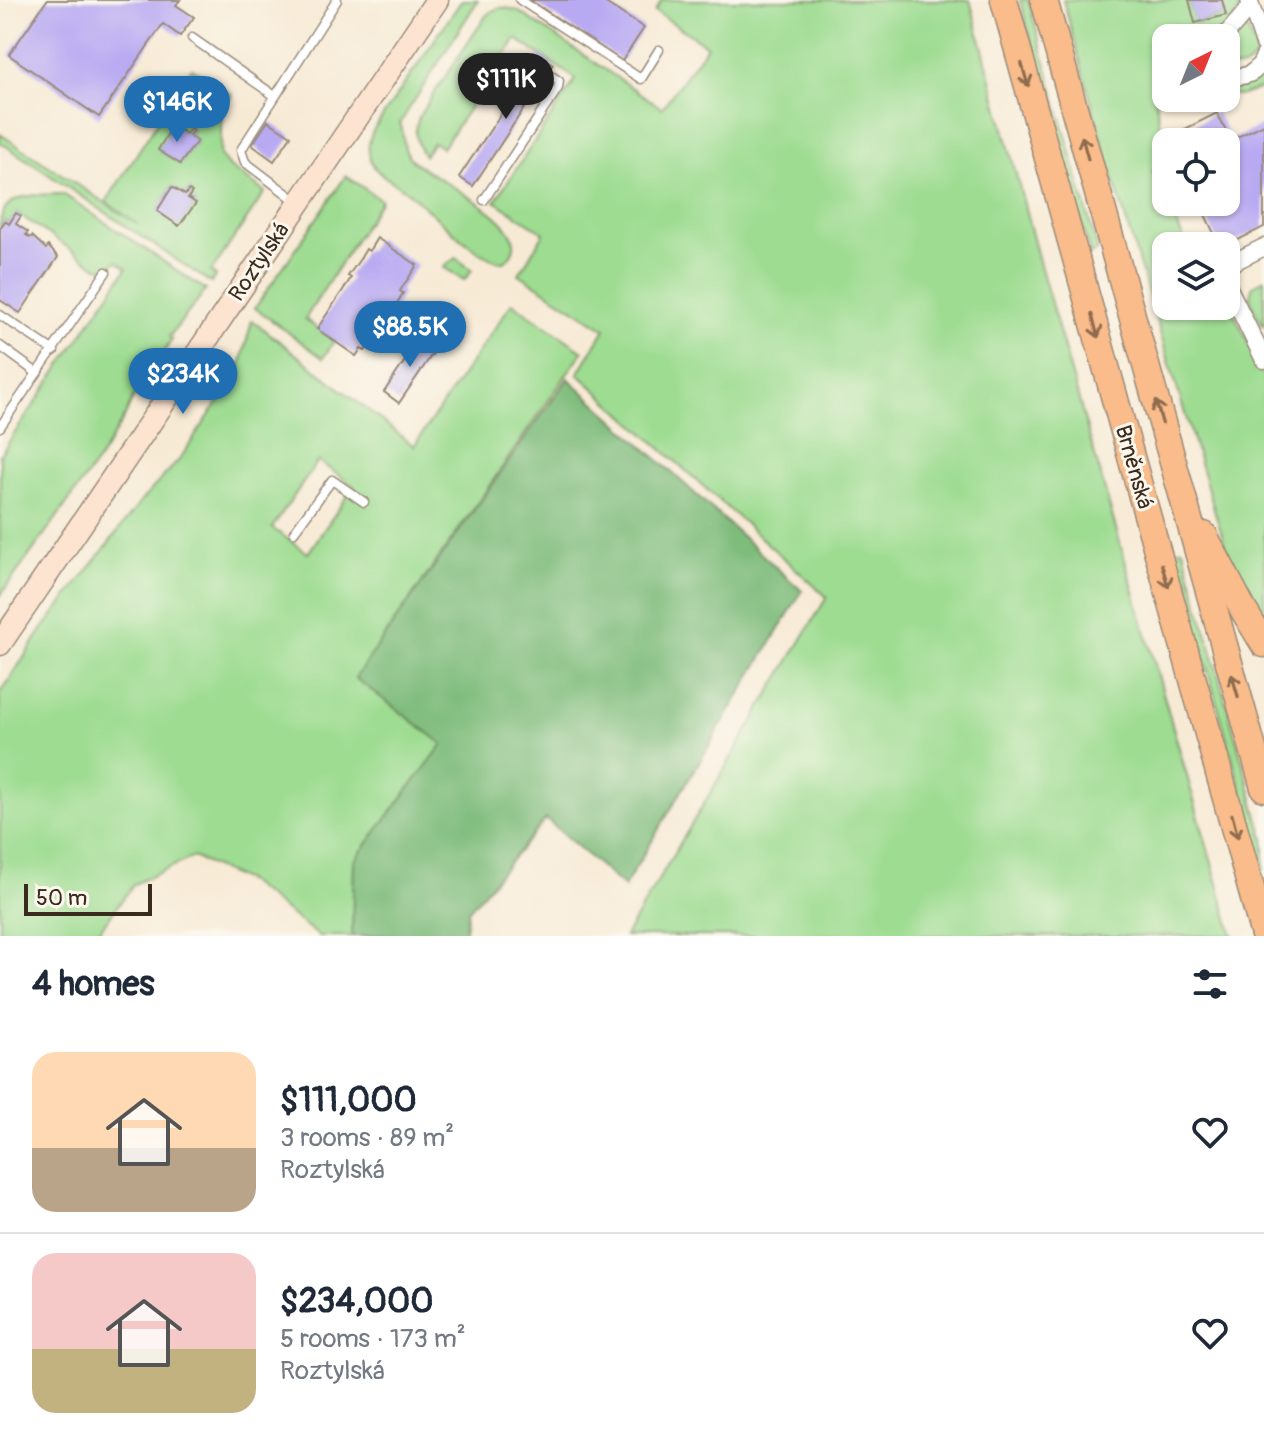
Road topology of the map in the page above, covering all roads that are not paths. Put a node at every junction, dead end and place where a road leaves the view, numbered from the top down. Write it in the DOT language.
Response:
graph roads {
  1 [pos="337,0"];
  2 [pos="437,0"];
  3 [pos="520,0"];
  4 [pos="1004,0"];
  5 [pos="1044,0"];
  6 [pos="1250,4"];
  7 [pos="1234,24"];
  8 [pos="192,38"];
  9 [pos="1264,44"];
  10 [pos="659,50"];
  11 [pos="1264,56"];
  12 [pos="547,73"];
  13 [pos="1240,75"];
  14 [pos="275,96"];
  15 [pos="484,200"];
  16 [pos="299,203"];
  17 [pos="1264,247"];
  18 [pos="1240,259"];
  19 [pos="106,272"];
  20 [pos="1240,311"];
  21 [pos="0,315"];
  22 [pos="0,346"];
  23 [pos="54,351"];
  24 [pos="1264,360"];
  25 [pos="37,373"];
  26 [pos="0,427"];
  27 [pos="1179,488"];
  28 [pos="364,502"];
  29 [pos="294,532"];
  30 [pos="0,644"];
  31 [pos="1264,644"];
  32 [pos="1264,788"];
  33 [pos="1264,935"];
  1 -- 14 [label="lane"];
  2 -- 16 [label="main road, Roztylská"];
  3 -- 10 [label="lane"];
  4 -- 33 [label="highway, Brněnská, one-way"];
  27 -- 5 [label="highway, Brněnská, one-way"];
  6 -- 7 [label="street"];
  6 -- 9 [label="street"];
  8 -- 14 [label="lane"];
  11 -- 13 [label="street"];
  12 -- 15 [label="lane"];
  14 -- 16 [label="lane"];
  16 -- 30 [label="main road, Roztylská"];
  17 -- 18 [label="street"];
  19 -- 23 [label="lane"];
  20 -- 24 [label="street"];
  21 -- 23 [label="lane"];
  22 -- 25 [label="lane"];
  23 -- 25 [label="lane"];
  25 -- 26 [label="lane"];
  27 -- 31 [label="highway"];
  32 -- 27 [label="highway, Brněnská, one-way"];
  28 -- 29 [label="lane"];
}
